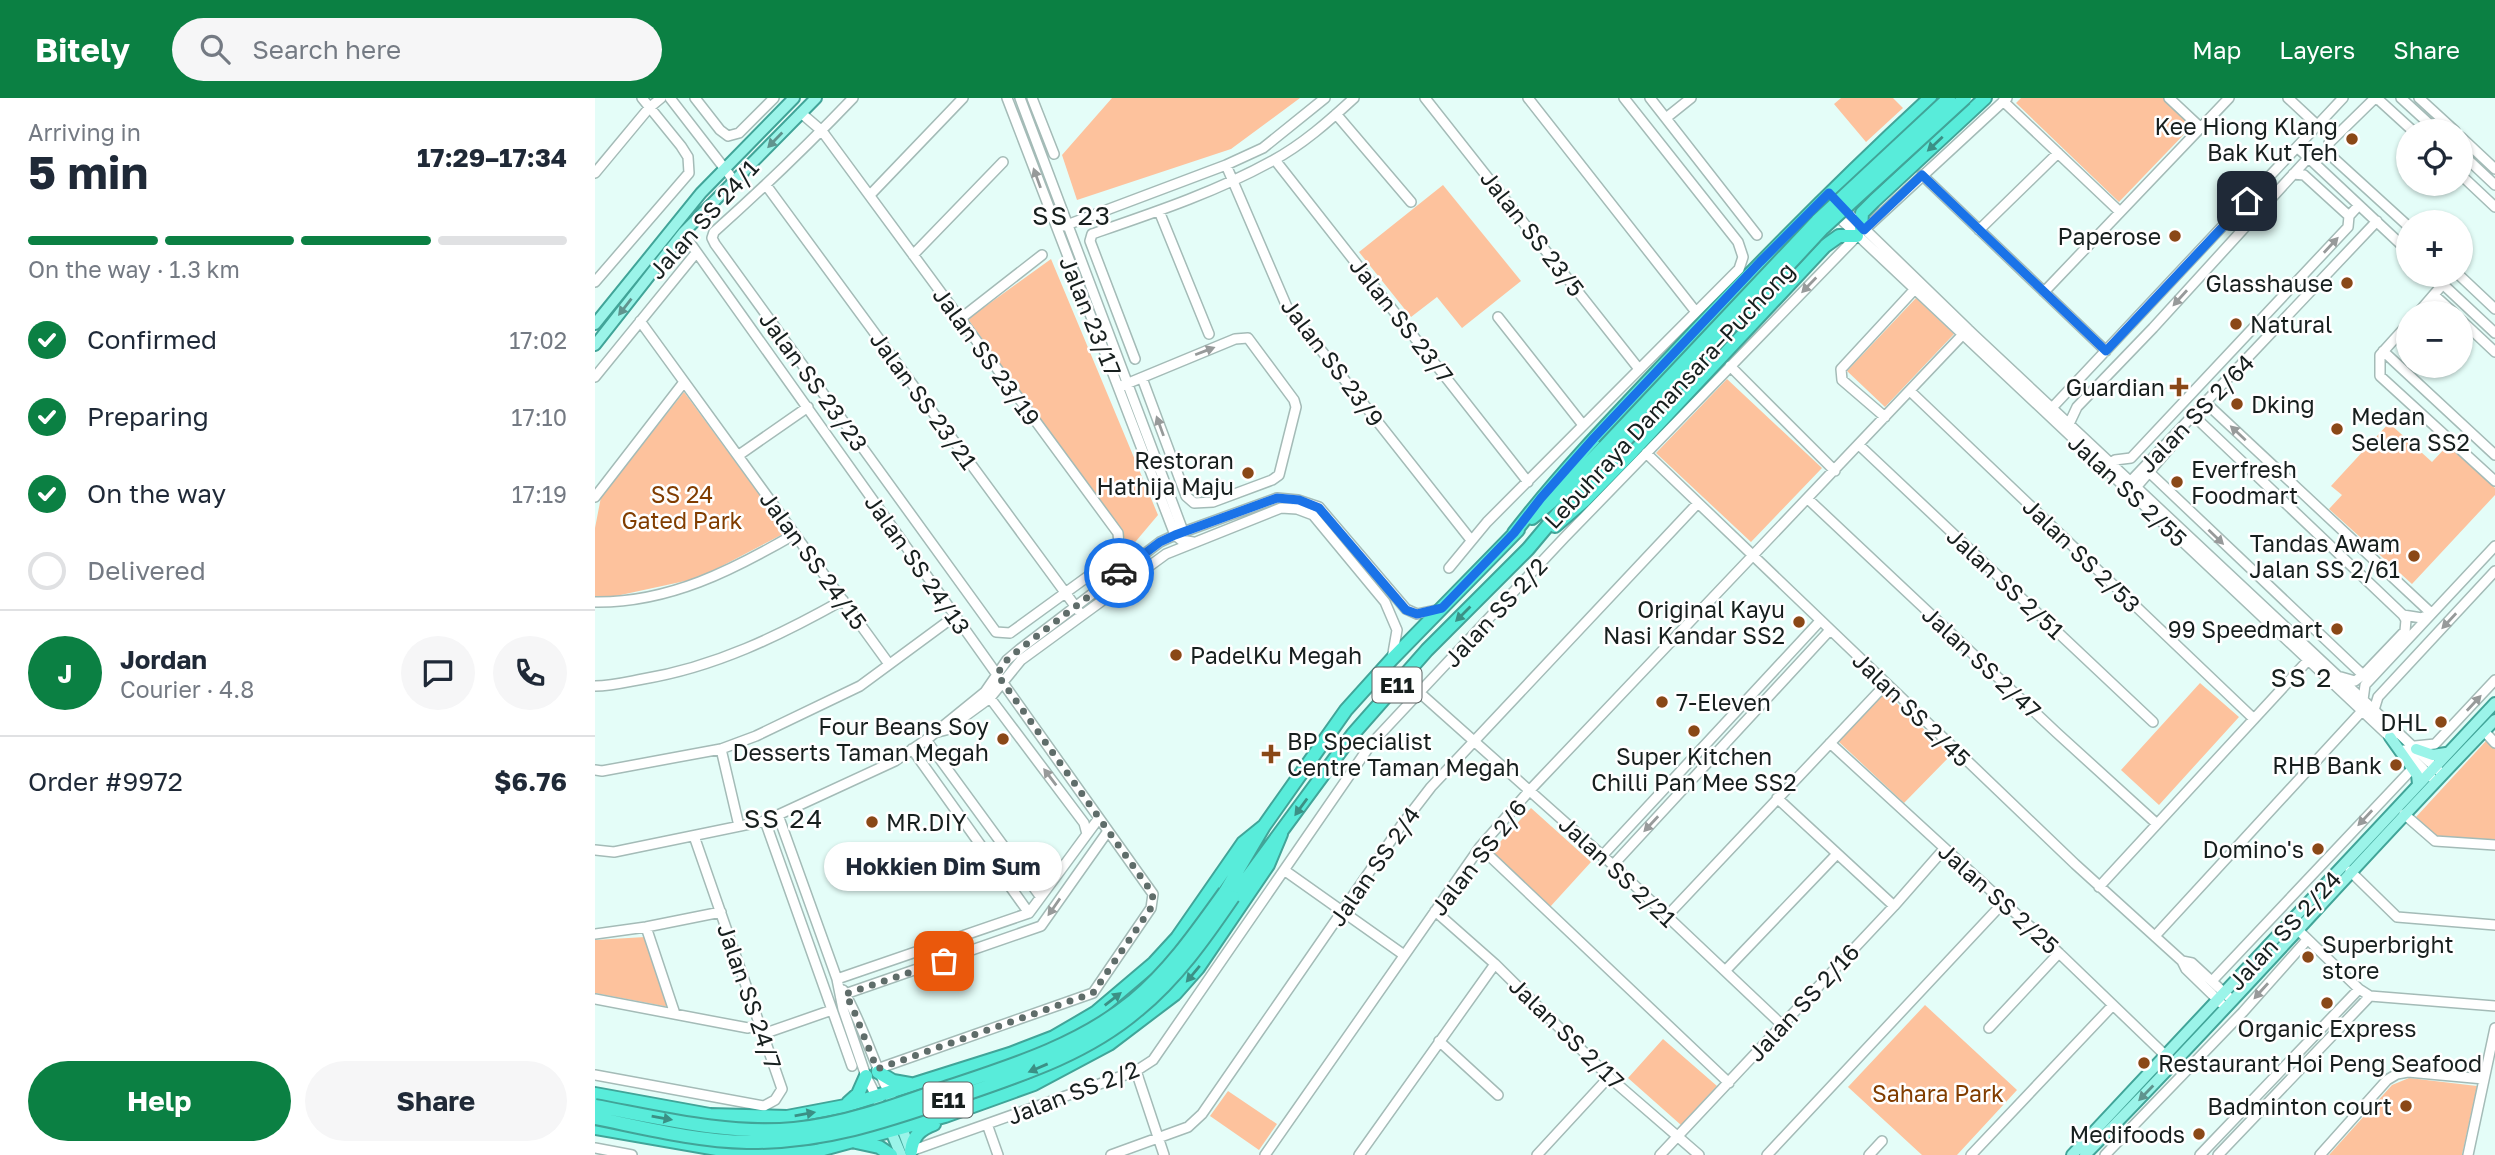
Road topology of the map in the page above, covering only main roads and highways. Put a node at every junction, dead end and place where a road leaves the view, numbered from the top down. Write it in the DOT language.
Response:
graph roads {
  1 [pos="794,98"];
  2 [pos="816,98"];
  3 [pos="1930,98"];
  4 [pos="1949,98"];
  5 [pos="1965,98"];
  6 [pos="1985,98"];
  7 [pos="1844,179"];
  8 [pos="1874,201"];
  9 [pos="1806,216"];
  10 [pos="1833,239"];
  11 [pos="595,324"];
  12 [pos="595,345"];
  13 [pos="1607,452"];
  14 [pos="1514,533"];
  15 [pos="1528,549"];
  16 [pos="2495,703"];
  17 [pos="2495,720"];
  18 [pos="2390,737"];
  19 [pos="2414,748"];
  20 [pos="2447,752"];
  21 [pos="2435,773"];
  22 [pos="2418,785"];
  23 [pos="1264,827"];
  24 [pos="1281,834"];
  25 [pos="1229,895"];
  26 [pos="2225,1000"];
  27 [pos="917,1084"];
  28 [pos="889,1093"];
  29 [pos="595,1094"];
  30 [pos="876,1096"];
  31 [pos="595,1106"];
  32 [pos="845,1106"];
  33 [pos="945,1116"];
  34 [pos="595,1118"];
  35 [pos="595,1128"];
  36 [pos="897,1129"];
  37 [pos="852,1142"];
  38 [pos="913,1153"];
  39 [pos="2084,1153"];
  40 [pos="891,1155"];
  1 -- 11 [label="main road, Jalan SS 24/1"];
  2 -- 12 [label="main road, Jalan SS 24/1, one-way"];
  3 -- 7 [label="highway"];
  4 -- 13 [label="highway, Lebuhraya Damansara–Puchong / E11, bridge"];
  5 -- 13 [label="highway, Lebuhraya Damansara–Puchong / E11, bridge"];
  6 -- 8 [label="highway, one-way"];
  7 -- 8 [label="highway"];
  7 -- 9 [label="highway"];
  8 -- 10 [label="highway"];
  9 -- 10 [label="highway"];
  9 -- 14 [label="highway"];
  10 -- 15 [label="highway"];
  13 -- 14 [label="highway, Lebuhraya Damansara–Puchong / E11"];
  13 -- 15 [label="highway, Lebuhraya Damansara–Puchong / E11"];
  14 -- 23 [label="highway, Lebuhraya Damansara–Puchong / E11"];
  15 -- 24 [label="highway, Lebuhraya Damansara–Puchong / E11, one-way"];
  16 -- 20 [label="main road, Jalan SS 2/24"];
  17 -- 21 [label="main road, Jalan SS 2/24"];
  18 -- 22 [label="main road"];
  19 -- 20 [label="main road"];
  20 -- 21 [label="main road, Jalan SS 2/24"];
  21 -- 22 [label="main road, Jalan SS 2/24"];
  21 -- 26 [label="main road, Jalan SS 2/24"];
  22 -- 26 [label="main road, Jalan SS 2/24"];
  23 -- 25 [label="highway, Lebuhraya Damansara–Puchong / E11"];
  27 -- 23 [label="highway, one-way"];
  24 -- 25 [label="highway, Lebuhraya Damansara–Puchong / E11"];
  24 -- 33 [label="highway, one-way"];
  31 -- 25 [label="highway, Lebuhraya Damansara–Puchong / E11, one-way, bridge"];
  25 -- 34 [label="highway, Lebuhraya Damansara–Puchong / E11, one-way, bridge"];
  26 -- 39 [label="main road, Jalan SS 2/24, one-way"];
  26 -- 39 [label="main road, Jalan SS 2/24"];
  27 -- 28 [label="highway"];
  27 -- 32 [label="highway"];
  27 -- 33 [label="highway"];
  28 -- 30 [label="highway"];
  28 -- 36 [label="main road"];
  29 -- 32 [label="highway, one-way"];
  30 -- 32 [label="highway"];
  30 -- 36 [label="main road"];
  32 -- 37 [label="highway"];
  33 -- 36 [label="highway"];
  33 -- 38 [label="highway"];
  35 -- 37 [label="highway"];
  36 -- 37 [label="highway"];
  36 -- 38 [label="main road"];
  37 -- 40 [label="highway"];
}
